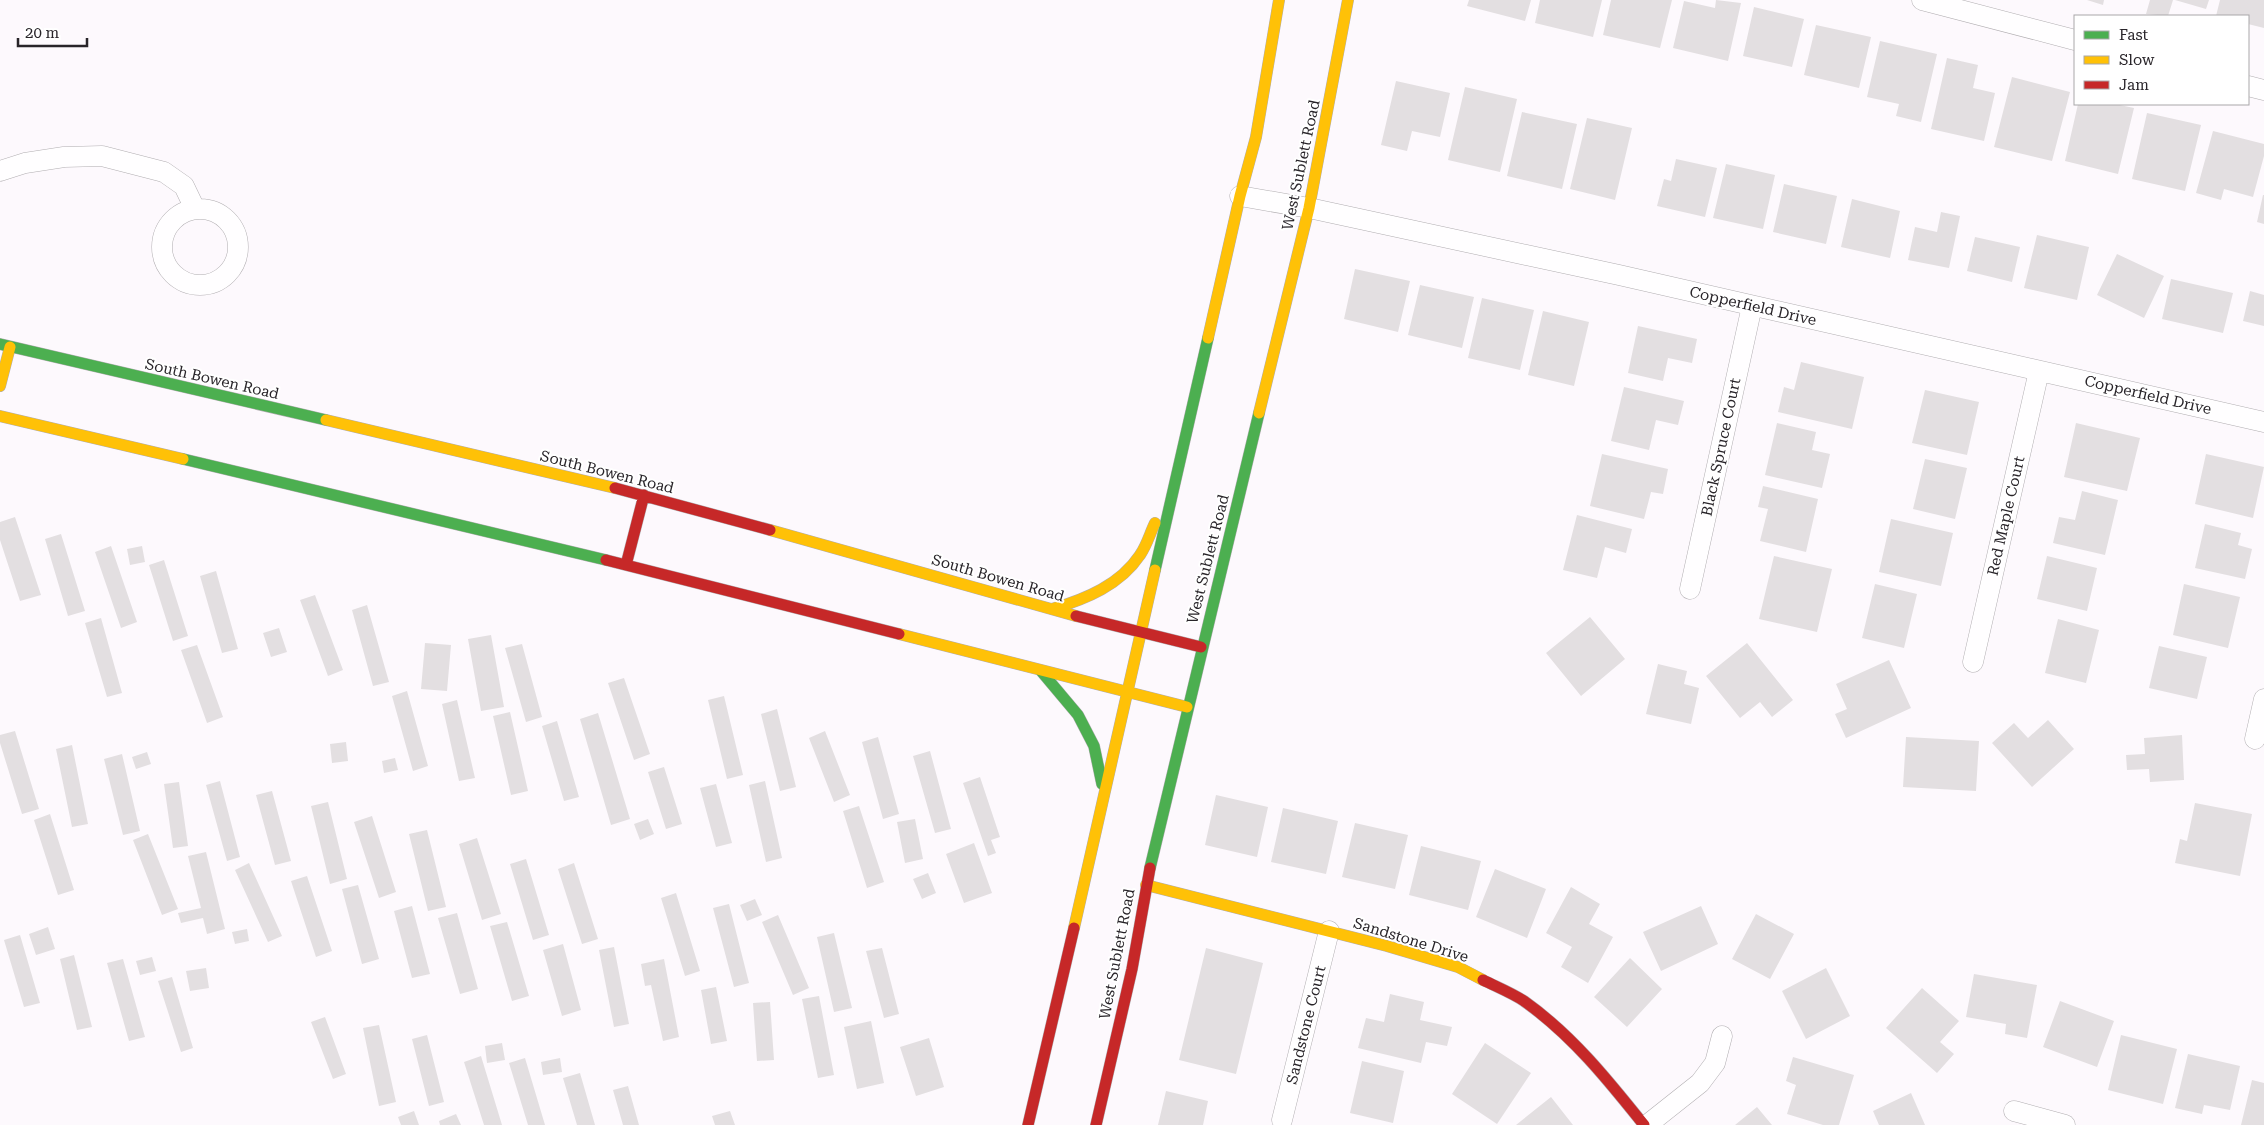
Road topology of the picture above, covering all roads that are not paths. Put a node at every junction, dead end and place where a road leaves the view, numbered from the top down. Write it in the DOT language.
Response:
graph roads {
  1 [pos="1279,0"];
  2 [pos="1348,0"];
  3 [pos="1922,0"];
  4 [pos="2074,40"];
  5 [pos="2249,86"];
  6 [pos="2264,90"];
  7 [pos="0,171"];
  8 [pos="1240,196"];
  9 [pos="1309,208"];
  10 [pos="195,209"];
  11 [pos="1752,306"];
  12 [pos="5,345"];
  13 [pos="2038,371"];
  14 [pos="0,386"];
  15 [pos="0,416"];
  16 [pos="2264,422"];
  17 [pos="1173,488"];
  18 [pos="644,496"];
  19 [pos="626,565"];
  20 [pos="1690,589"];
  21 [pos="1052,609"];
  22 [pos="1141,633"];
  23 [pos="1202,647"];
  24 [pos="1972,662"];
  25 [pos="1041,671"];
  26 [pos="1127,692"];
  27 [pos="2264,699"];
  28 [pos="1187,707"];
  29 [pos="2255,739"];
  30 [pos="1104,793"];
  31 [pos="1146,885"];
  32 [pos="1329,931"];
  33 [pos="1722,1036"];
  34 [pos="2014,1111"];
  35 [pos="1282,1120"];
  36 [pos="1028,1125"];
  37 [pos="1096,1125"];
  38 [pos="1645,1125"];
  39 [pos="2065,1125"];
  1 -- 8 [label="main road"];
  2 -- 9 [label="main road, West Sublett Road"];
  3 -- 4 [label="street"];
  5 -- 6 [label="street"];
  7 -- 10 [label="street"];
  8 -- 9 [label="street, Copperfield Drive"];
  8 -- 17 [label="main road"];
  9 -- 11 [label="street, Copperfield Drive"];
  9 -- 23 [label="main road, West Sublett Road"];
  11 -- 13 [label="street, Copperfield Drive"];
  11 -- 20 [label="street, Black Spruce Court"];
  12 -- 14 [label="main road"];
  12 -- 18 [label="main road, South Bowen Road"];
  13 -- 16 [label="street, Copperfield Drive"];
  13 -- 24 [label="street, Red Maple Court"];
  15 -- 19 [label="main road"];
  17 -- 21 [label="main road"];
  17 -- 22 [label="main road"];
  18 -- 19 [label="main road"];
  18 -- 21 [label="main road, South Bowen Road"];
  19 -- 25 [label="main road"];
  21 -- 22 [label="main road, South Bowen Road"];
  22 -- 23 [label="main road, South Bowen Road"];
  22 -- 26 [label="main road"];
  23 -- 28 [label="main road, West Sublett Road"];
  25 -- 26 [label="main road"];
  25 -- 30 [label="main road"];
  26 -- 28 [label="main road"];
  26 -- 30 [label="main road"];
  27 -- 29 [label="street"];
  28 -- 31 [label="main road, West Sublett Road"];
  30 -- 36 [label="main road"];
  31 -- 32 [label="main road, Sandstone Drive"];
  31 -- 37 [label="main road, West Sublett Road"];
  32 -- 35 [label="street, Sandstone Court"];
  32 -- 38 [label="main road, Sandstone Drive"];
  33 -- 38 [label="street"];
  34 -- 39 [label="street"];
}
